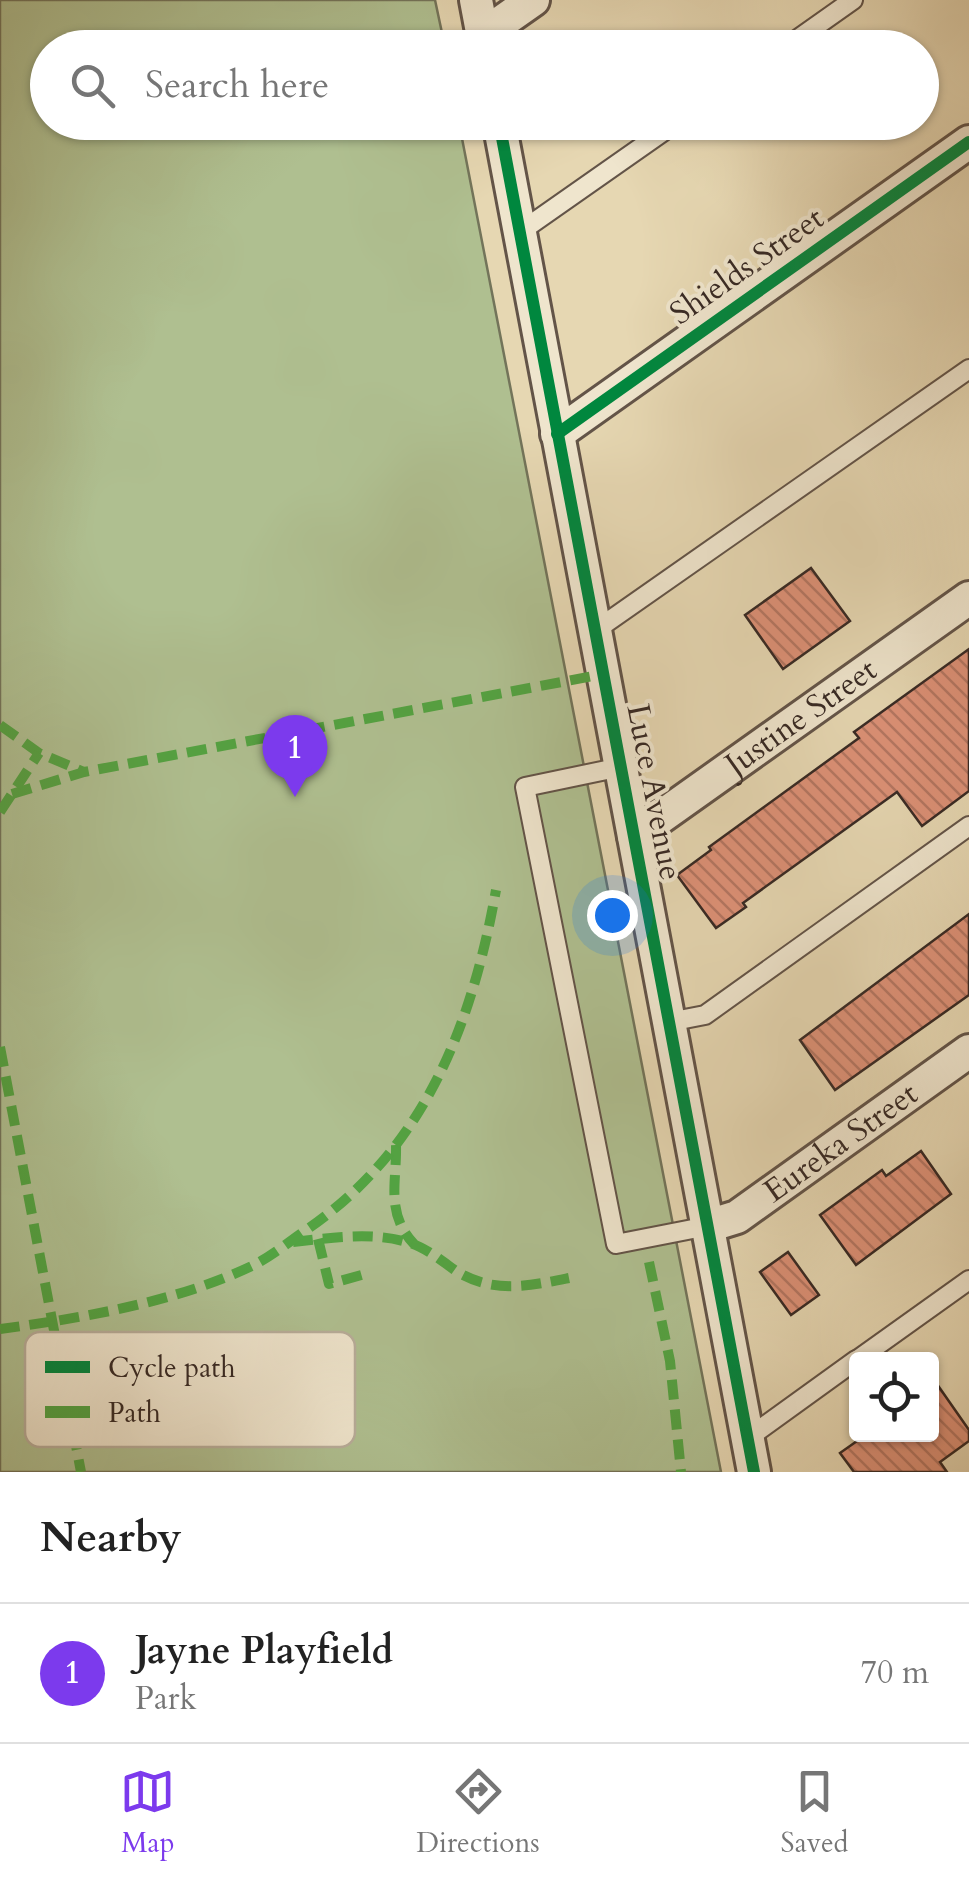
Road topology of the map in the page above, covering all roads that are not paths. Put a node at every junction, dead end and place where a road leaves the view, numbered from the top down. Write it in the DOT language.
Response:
graph roads {
  1 [pos="476,0"];
  2 [pos="533,0"];
  3 [pos="853,0"];
  4 [pos="482,30"];
  5 [pos="498,30"];
  6 [pos="810,30"];
  7 [pos="502,140"];
  8 [pos="651,140"];
  9 [pos="969,142"];
  10 [pos="520,232"];
  11 [pos="969,369"];
  12 [pos="557,434"];
  13 [pos="969,598"];
  14 [pos="596,630"];
  15 [pos="621,767"];
  16 [pos="969,826"];
  17 [pos="634,836"];
  18 [pos="669,1022"];
  19 [pos="969,1051"];
  20 [pos="708,1226"];
  21 [pos="969,1280"];
  22 [pos="868,1352"];
  23 [pos="849,1366"];
  24 [pos="748,1438"];
  25 [pos="754,1472"];
  1 -- 4 [label="street"];
  2 -- 5 [label="street"];
  3 -- 6 [label="lane"];
  7 -- 10 [label="street, Luce Avenue"];
  8 -- 10 [label="lane"];
  9 -- 12 [label="street, Shields Street"];
  10 -- 12 [label="street, Luce Avenue"];
  11 -- 14 [label="lane"];
  12 -- 14 [label="street, Luce Avenue"];
  13 -- 17 [label="street, Justine Street"];
  14 -- 15 [label="street, Luce Avenue"];
  15 -- 17 [label="street, Luce Avenue"];
  15 -- 20 [label="lane"];
  16 -- 18 [label="lane"];
  17 -- 18 [label="street, Luce Avenue"];
  18 -- 20 [label="street, Luce Avenue"];
  19 -- 20 [label="street, Eureka Street"];
  20 -- 24 [label="street, Luce Avenue"];
  21 -- 22 [label="lane"];
  23 -- 24 [label="lane"];
  24 -- 25 [label="street, Luce Avenue"];
}
